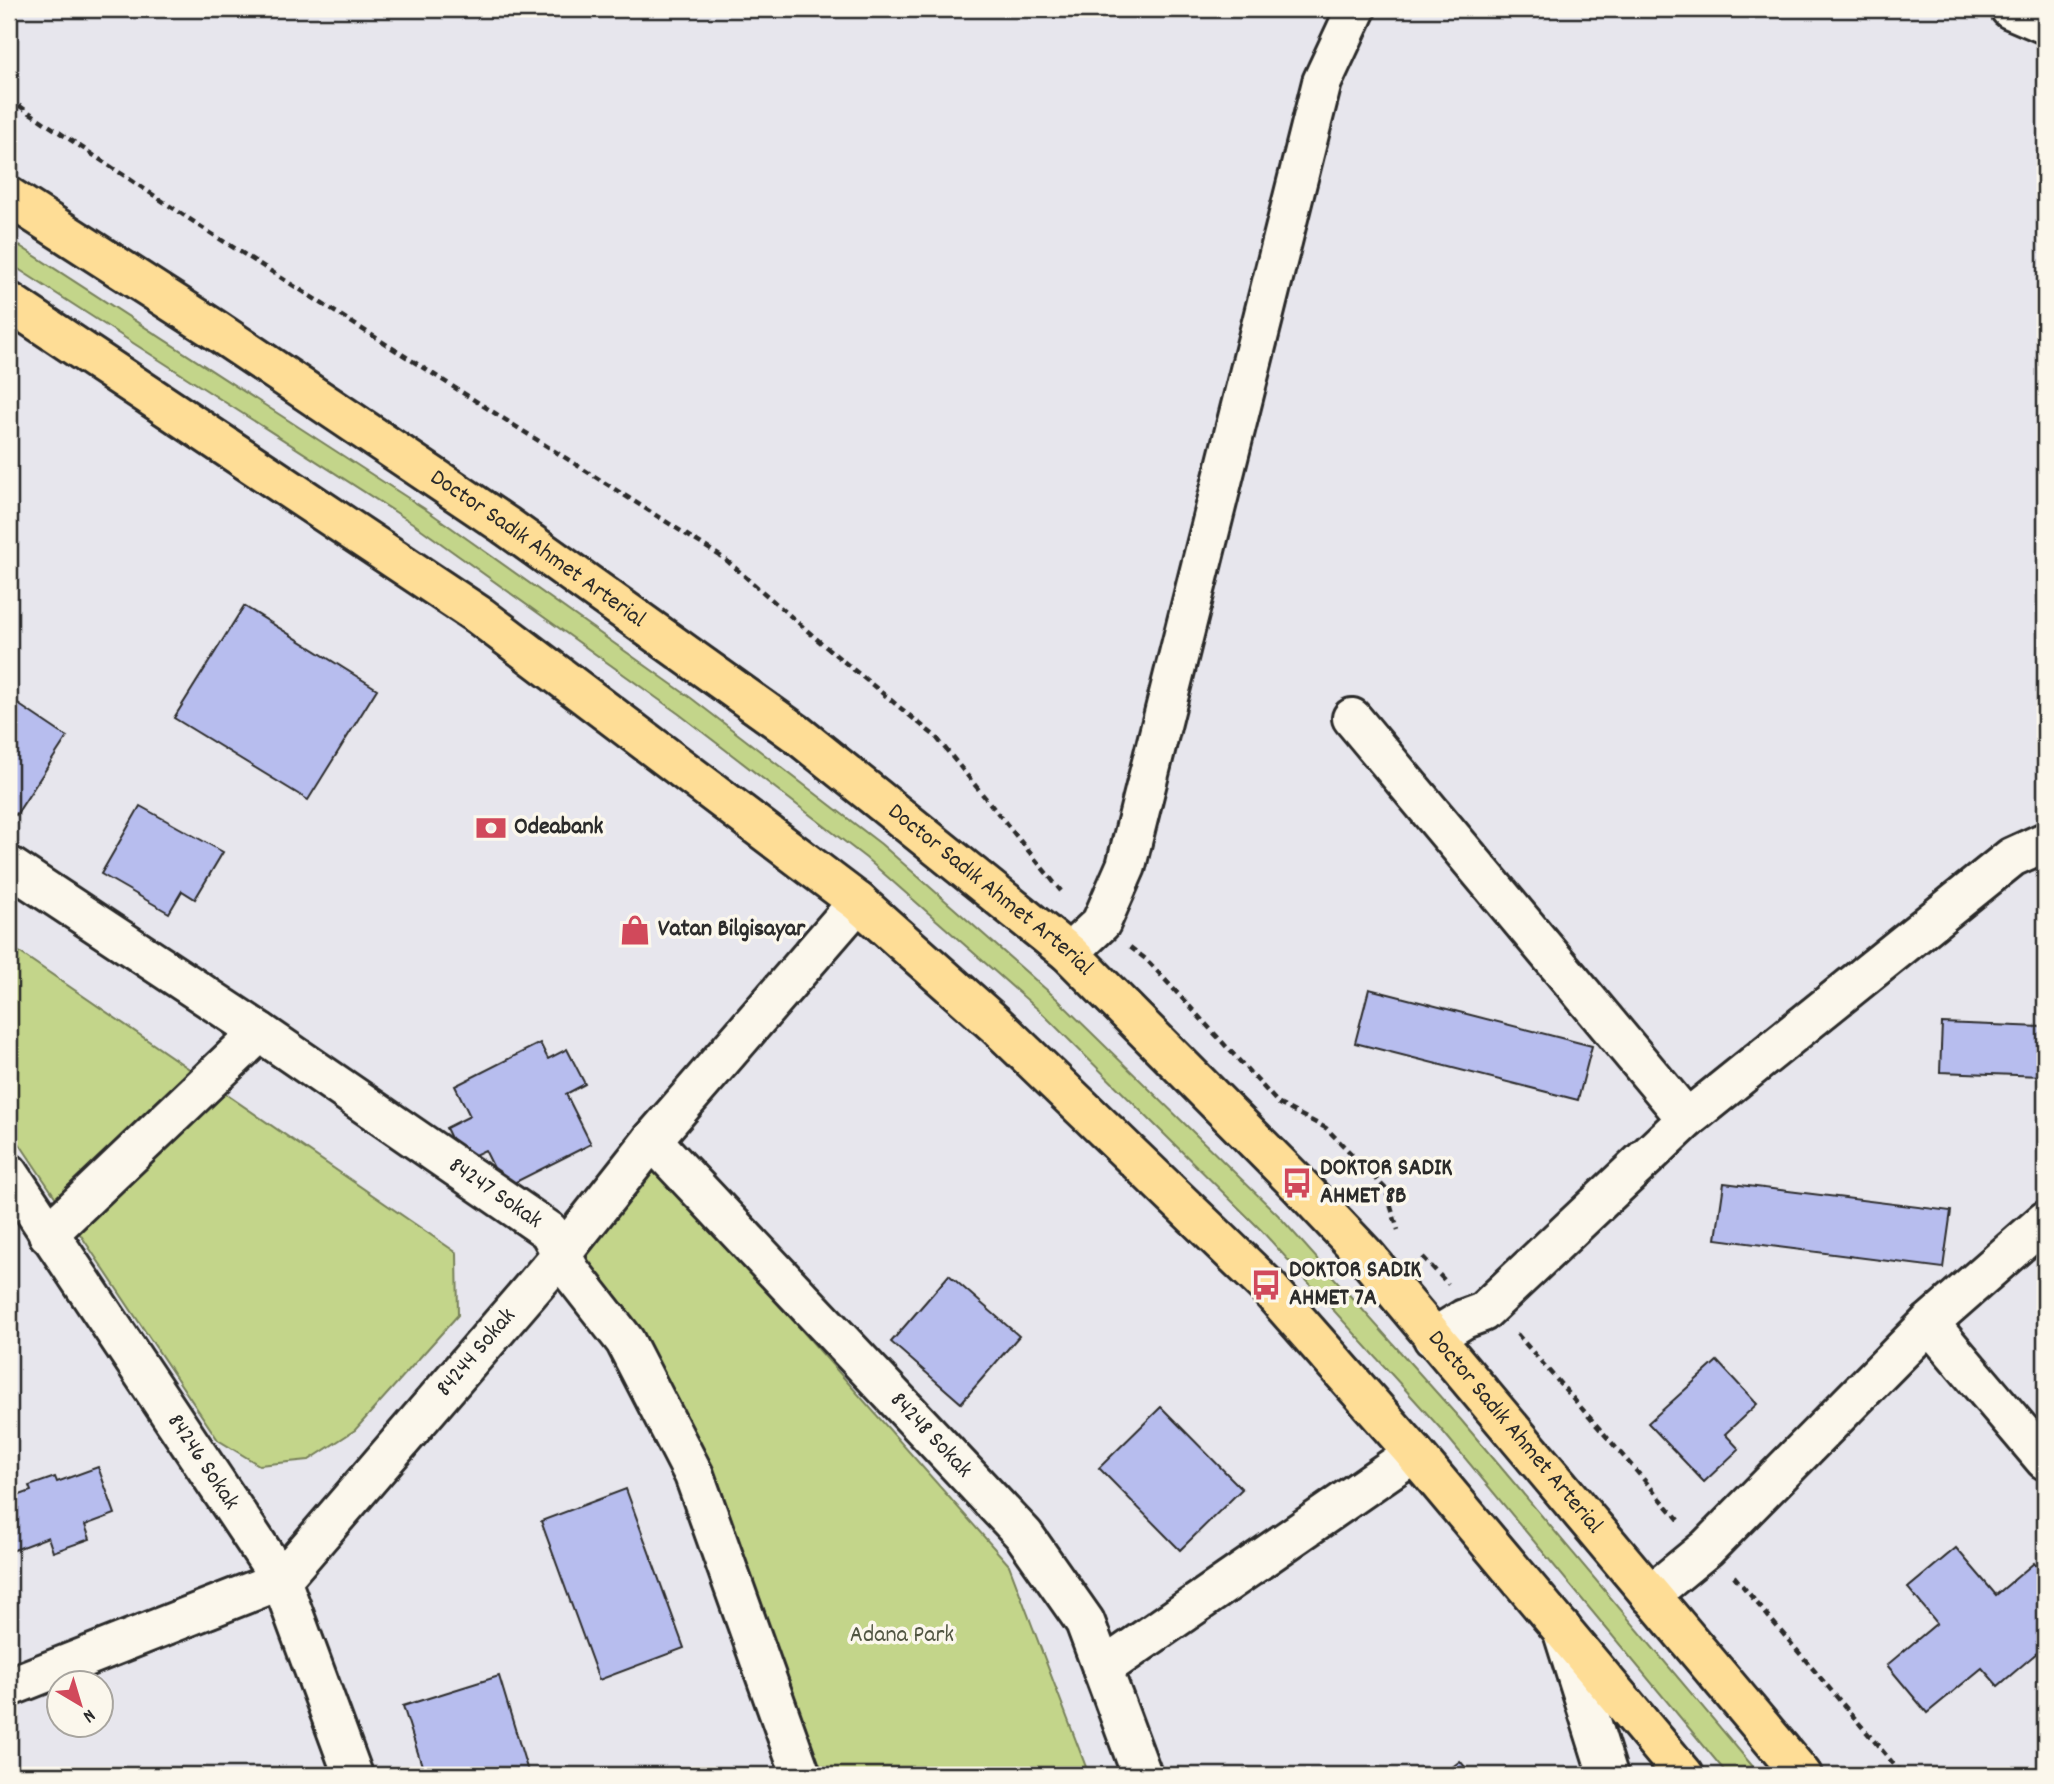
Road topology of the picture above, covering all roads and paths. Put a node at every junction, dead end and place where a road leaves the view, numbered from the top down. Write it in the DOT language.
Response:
graph roads {
  1 [pos="1356,9"];
  2 [pos="2010,9"];
  3 [pos="2045,24"];
  4 [pos="9,99"];
  5 [pos="9,197"];
  6 [pos="9,302"];
  7 [pos="1352,718"];
  8 [pos="2045,842"];
  9 [pos="9,866"];
  10 [pos="1057,888"];
  11 [pos="858,902"];
  12 [pos="1069,953"];
  13 [pos="1147,960"];
  14 [pos="260,1032"];
  15 [pos="1687,1119"];
  16 [pos="652,1140"];
  17 [pos="9,1173"];
  18 [pos="2045,1221"];
  19 [pos="48,1234"];
  20 [pos="1407,1240"];
  21 [pos="1416,1249"];
  22 [pos="561,1255"];
  23 [pos="1451,1289"];
  24 [pos="1929,1323"];
  25 [pos="1513,1330"];
  26 [pos="1433,1338"];
  27 [pos="1414,1452"];
  28 [pos="2045,1460"];
  29 [pos="1682,1523"];
  30 [pos="1727,1568"];
  31 [pos="281,1580"];
  32 [pos="1650,1595"];
  33 [pos="1562,1629"];
  34 [pos="1102,1668"];
  35 [pos="9,1687"];
  36 [pos="353,1775"];
  37 [pos="801,1775"];
  38 [pos="1142,1775"];
  39 [pos="1608,1775"];
  40 [pos="1684,1775"];
  41 [pos="1802,1775"];
  42 [pos="1903,1775"];
  1 -- 12 [label="street"];
  2 -- 3 [label="street"];
  4 -- 10 [label="path"];
  5 -- 12 [label="main road, Doctor Sadık Ahmet Arterial"];
  6 -- 11 [label="main road"];
  7 -- 15 [label="street"];
  8 -- 15 [label="street"];
  9 -- 14 [label="street, 84247 Sokak"];
  11 -- 16 [label="street, 84244 Sokak"];
  11 -- 27 [label="main road"];
  12 -- 26 [label="main road, Doctor Sadık Ahmet Arterial"];
  13 -- 20 [label="path"];
  14 -- 19 [label="street"];
  14 -- 22 [label="street, 84247 Sokak"];
  15 -- 26 [label="street"];
  16 -- 22 [label="street, 84244 Sokak"];
  16 -- 34 [label="street, 84248 Sokak"];
  17 -- 19 [label="street, 84246 Sokak"];
  18 -- 24 [label="street"];
  19 -- 31 [label="street, 84246 Sokak"];
  21 -- 23 [label="path"];
  22 -- 31 [label="street, 84244 Sokak"];
  22 -- 37 [label="street, 84247 Sokak"];
  24 -- 28 [label="street"];
  24 -- 32 [label="street"];
  25 -- 29 [label="path"];
  26 -- 32 [label="main road, Doctor Sadık Ahmet Arterial"];
  27 -- 33 [label="main road"];
  27 -- 34 [label="street"];
  30 -- 42 [label="path"];
  31 -- 35 [label="street, 84244 Sokak"];
  31 -- 36 [label="street, 84246 Sokak"];
  32 -- 41 [label="main road, Doctor Sadık Ahmet Arterial"];
  33 -- 39 [label="street"];
  33 -- 40 [label="main road"];
  34 -- 38 [label="street, 84248 Sokak"];
}
